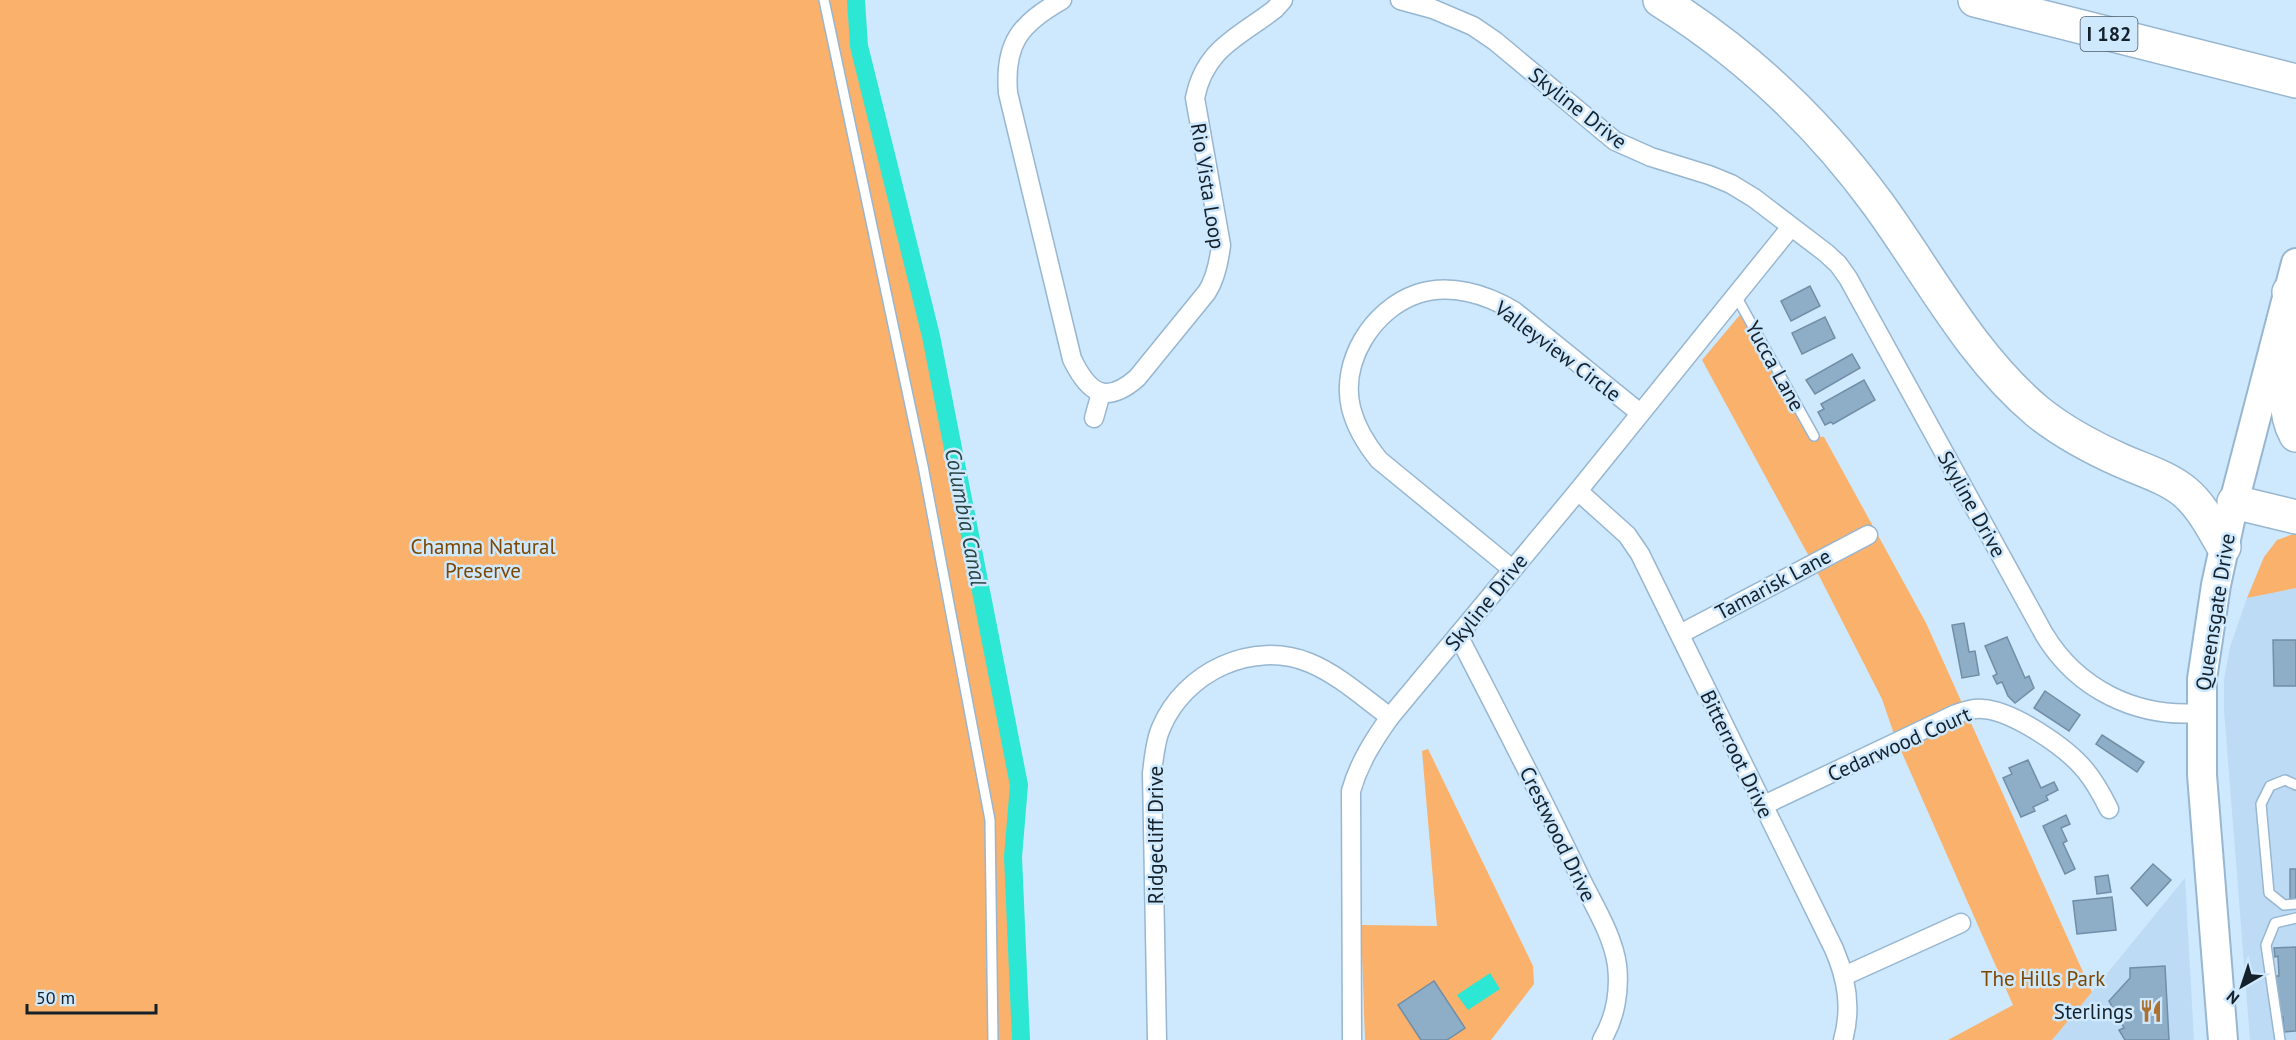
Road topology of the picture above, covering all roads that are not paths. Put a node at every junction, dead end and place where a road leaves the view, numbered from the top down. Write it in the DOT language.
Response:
graph roads {
  1 [pos="824,0"];
  2 [pos="1062,0"];
  3 [pos="1283,0"];
  4 [pos="1400,0"];
  5 [pos="1660,0"];
  6 [pos="1975,0"];
  7 [pos="2296,83"];
  8 [pos="1791,227"];
  9 [pos="2294,290"];
  10 [pos="1736,296"];
  11 [pos="2296,335"];
  12 [pos="1101,393"];
  13 [pos="1640,413"];
  14 [pos="1094,418"];
  15 [pos="2296,435"];
  16 [pos="1814,436"];
  17 [pos="1578,491"];
  18 [pos="2234,502"];
  19 [pos="2296,517"];
  20 [pos="1868,534"];
  21 [pos="2224,548"];
  22 [pos="1512,569"];
  23 [pos="1680,634"];
  24 [pos="1458,635"];
  25 [pos="2200,713"];
  26 [pos="1390,717"];
  27 [pos="2296,785"];
  28 [pos="1762,806"];
  29 [pos="2109,809"];
  30 [pos="2296,904"];
  31 [pos="2296,918"];
  32 [pos="1961,923"];
  33 [pos="1844,976"];
  34 [pos="993,1040"];
  35 [pos="1158,1040"];
  36 [pos="1352,1040"];
  37 [pos="1602,1040"];
  38 [pos="1843,1040"];
  39 [pos="2223,1040"];
  40 [pos="2280,1040"];
  1 -- 34 [label="lane"];
  2 -- 12 [label="street"];
  3 -- 12 [label="street, Rio Vista Loop"];
  4 -- 8 [label="street, Skyline Drive"];
  5 -- 21 [label="highway"];
  6 -- 7 [label="highway, I 182"];
  8 -- 10 [label="street, Skyline Drive"];
  8 -- 25 [label="street, Skyline Drive"];
  9 -- 18 [label="main road, Queensgate Drive"];
  10 -- 13 [label="street, Skyline Drive"];
  10 -- 16 [label="lane, Yucca Lane"];
  11 -- 15 [label="highway"];
  12 -- 14 [label="street"];
  13 -- 17 [label="street, Skyline Drive"];
  13 -- 22 [label="street, Valleyview Circle"];
  17 -- 22 [label="street, Skyline Drive"];
  17 -- 23 [label="street, Bitterroot Drive"];
  18 -- 19 [label="highway"];
  18 -- 21 [label="main road, Queensgate Drive"];
  20 -- 23 [label="street, Tamarisk Lane"];
  21 -- 25 [label="main road, Queensgate Drive"];
  22 -- 24 [label="street, Skyline Drive"];
  23 -- 28 [label="street, Bitterroot Drive"];
  24 -- 26 [label="street, Skyline Drive"];
  24 -- 37 [label="street, Crestwood Drive"];
  25 -- 39 [label="main road, Queensgate Drive"];
  26 -- 35 [label="street, Ridgecliff Drive"];
  26 -- 36 [label="street, Skyline Drive"];
  27 -- 30 [label="lane"];
  28 -- 29 [label="street, Cedarwood Court"];
  28 -- 33 [label="street, Bitterroot Drive"];
  31 -- 40 [label="lane"];
  32 -- 33 [label="street"];
  33 -- 38 [label="street, Bitterroot Drive"];
}
